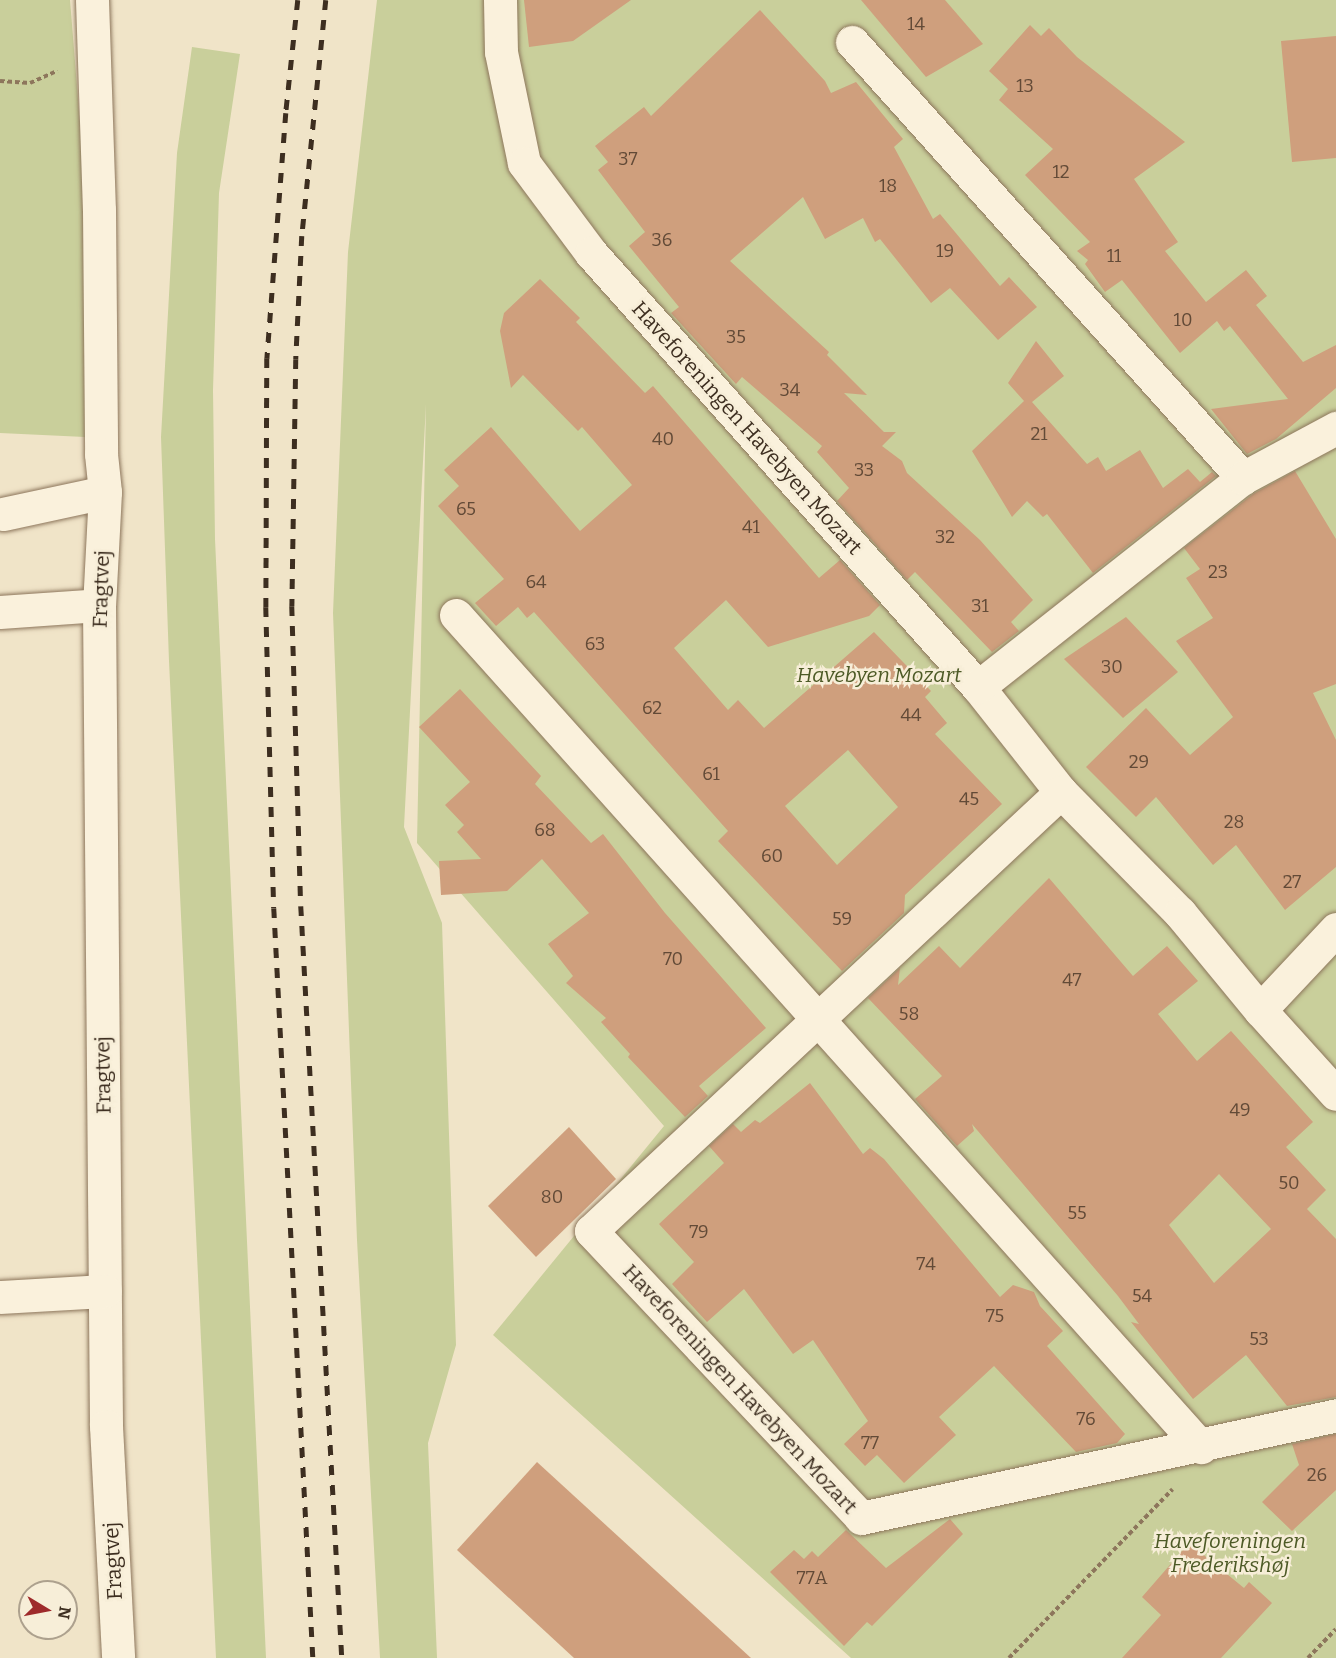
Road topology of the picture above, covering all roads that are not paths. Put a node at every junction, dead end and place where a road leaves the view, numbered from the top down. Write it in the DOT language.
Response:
graph roads {
  1 [pos="92,0"];
  2 [pos="500,0"];
  3 [pos="852,42"];
  4 [pos="1336,428"];
  5 [pos="1243,478"];
  6 [pos="105,492"];
  7 [pos="3,514"];
  8 [pos="99,605"];
  9 [pos="0,612"];
  10 [pos="456,615"];
  11 [pos="978,687"];
  12 [pos="1061,792"];
  13 [pos="1336,929"];
  14 [pos="1260,1010"];
  15 [pos="817,1021"];
  16 [pos="1336,1094"];
  17 [pos="105,1291"];
  18 [pos="0,1297"];
  19 [pos="1336,1415"];
  20 [pos="1201,1447"];
  21 [pos="118,1658"];
  1 -- 6 [label="street, Fragtvej"];
  2 -- 11 [label="street, Haveforeningen Havebyen Mozart"];
  3 -- 5 [label="street"];
  4 -- 5 [label="street"];
  5 -- 11 [label="street"];
  6 -- 7 [label="street"];
  6 -- 8 [label="street, Fragtvej"];
  8 -- 9 [label="street"];
  8 -- 17 [label="street, Fragtvej"];
  10 -- 15 [label="street"];
  11 -- 12 [label="street, Haveforeningen Havebyen Mozart"];
  12 -- 14 [label="street, Haveforeningen Havebyen Mozart"];
  12 -- 15 [label="street, Haveforeningen Havebyen Mozart"];
  13 -- 14 [label="street"];
  14 -- 16 [label="street, Haveforeningen Havebyen Mozart"];
  15 -- 20 [label="street"];
  15 -- 20 [label="street, Haveforeningen Havebyen Mozart"];
  17 -- 18 [label="street"];
  17 -- 21 [label="street, Fragtvej"];
  19 -- 20 [label="street, Haveforeningen Havebyen Mozart"];
}
